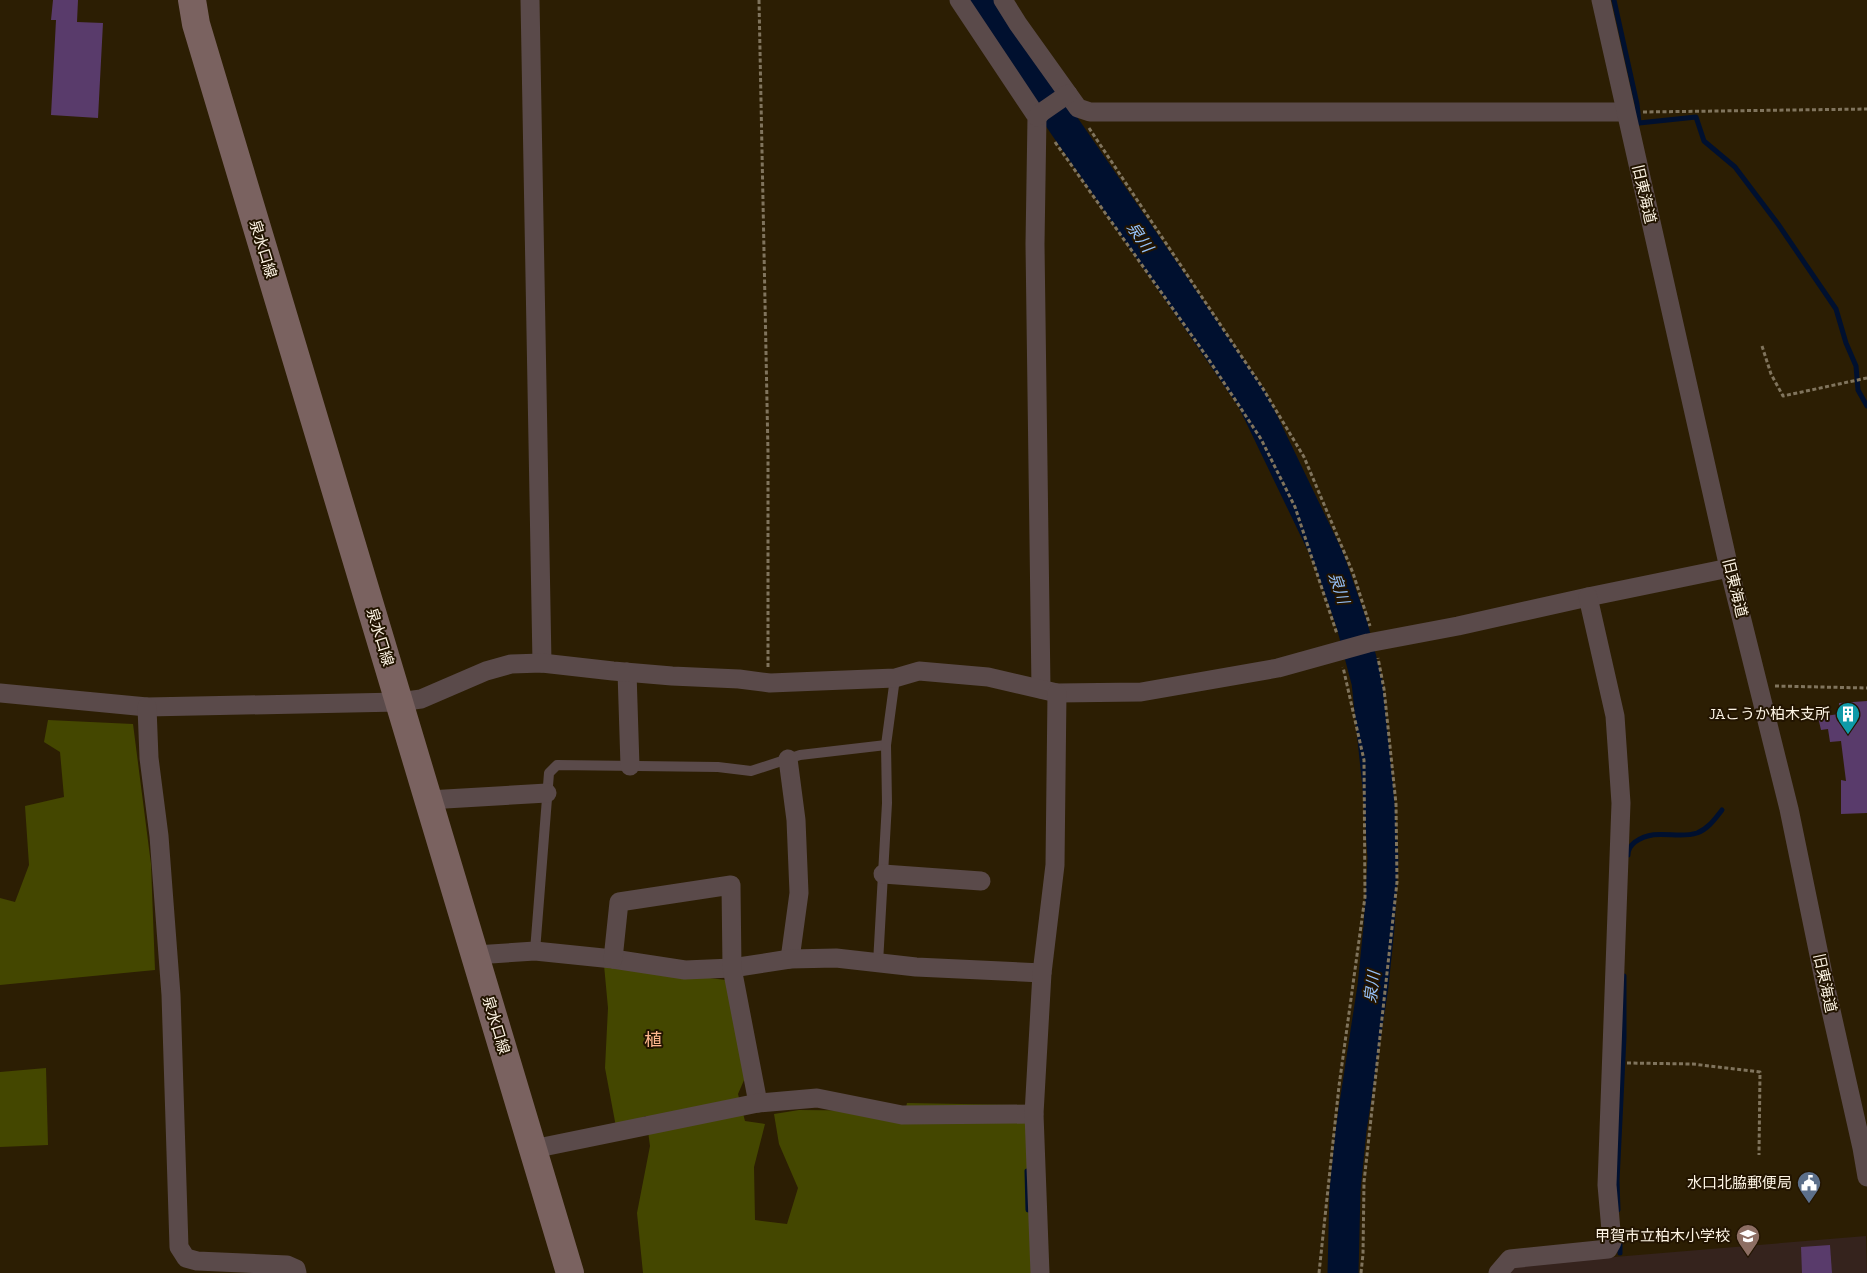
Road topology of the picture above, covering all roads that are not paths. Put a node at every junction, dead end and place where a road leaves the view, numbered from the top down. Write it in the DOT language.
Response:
graph roads {
  1 [pos="192,0"];
  2 [pos="530,0"];
  3 [pos="959,0"];
  4 [pos="1003,0"];
  5 [pos="1601,0"];
  6 [pos="1065,96"];
  7 [pos="1626,112"];
  8 [pos="1040,115"];
  9 [pos="1730,568"];
  10 [pos="1588,597"];
  11 [pos="542,663"];
  12 [pos="627,672"];
  13 [pos="895,678"];
  14 [pos="1049,691"];
  15 [pos="0,693"];
  16 [pos="399,702"];
  17 [pos="147,707"];
  18 [pos="886,745"];
  19 [pos="788,758"];
  20 [pos="630,766"];
  21 [pos="547,793"];
  22 [pos="428,800"];
  23 [pos="883,874"];
  24 [pos="981,881"];
  25 [pos="535,950"];
  26 [pos="475,955"];
  27 [pos="613,958"];
  28 [pos="790,959"];
  29 [pos="878,963"];
  30 [pos="732,968"];
  31 [pos="1042,973"];
  32 [pos="758,1103"];
  33 [pos="1034,1114"];
  34 [pos="533,1148"];
  35 [pos="1867,1177"];
  36 [pos="297,1273"];
  37 [pos="570,1273"];
  38 [pos="1040,1273"];
  39 [pos="1498,1273"];
  1 -- 16 [label="main road, 泉水口線"];
  2 -- 11 [label="street"];
  3 -- 8 [label="street"];
  4 -- 6 [label="street"];
  5 -- 7 [label="street, 旧東海道"];
  6 -- 7 [label="street"];
  6 -- 8 [label="street"];
  7 -- 9 [label="street, 旧東海道"];
  8 -- 14 [label="street"];
  9 -- 10 [label="street"];
  9 -- 35 [label="street, 旧東海道"];
  10 -- 14 [label="street"];
  10 -- 39 [label="street"];
  11 -- 12 [label="street"];
  11 -- 16 [label="street"];
  12 -- 13 [label="street"];
  12 -- 20 [label="street"];
  13 -- 14 [label="street"];
  13 -- 18 [label="lane"];
  14 -- 31 [label="street"];
  15 -- 17 [label="street"];
  16 -- 17 [label="street"];
  16 -- 22 [label="main road, 泉水口線"];
  17 -- 36 [label="street"];
  18 -- 19 [label="lane"];
  18 -- 23 [label="lane"];
  19 -- 20 [label="lane"];
  19 -- 28 [label="street"];
  20 -- 21 [label="lane"];
  21 -- 22 [label="street"];
  21 -- 25 [label="lane"];
  22 -- 26 [label="main road, 泉水口線"];
  23 -- 24 [label="street"];
  23 -- 29 [label="lane"];
  25 -- 26 [label="street"];
  25 -- 27 [label="street"];
  26 -- 34 [label="main road, 泉水口線"];
  27 -- 30 [label="street"];
  27 -- 30 [label="street"];
  28 -- 29 [label="street"];
  28 -- 30 [label="street"];
  29 -- 31 [label="street"];
  30 -- 32 [label="street"];
  31 -- 33 [label="street"];
  32 -- 33 [label="street"];
  32 -- 34 [label="street"];
  33 -- 38 [label="street"];
  34 -- 37 [label="main road, 泉水口線"];
}
